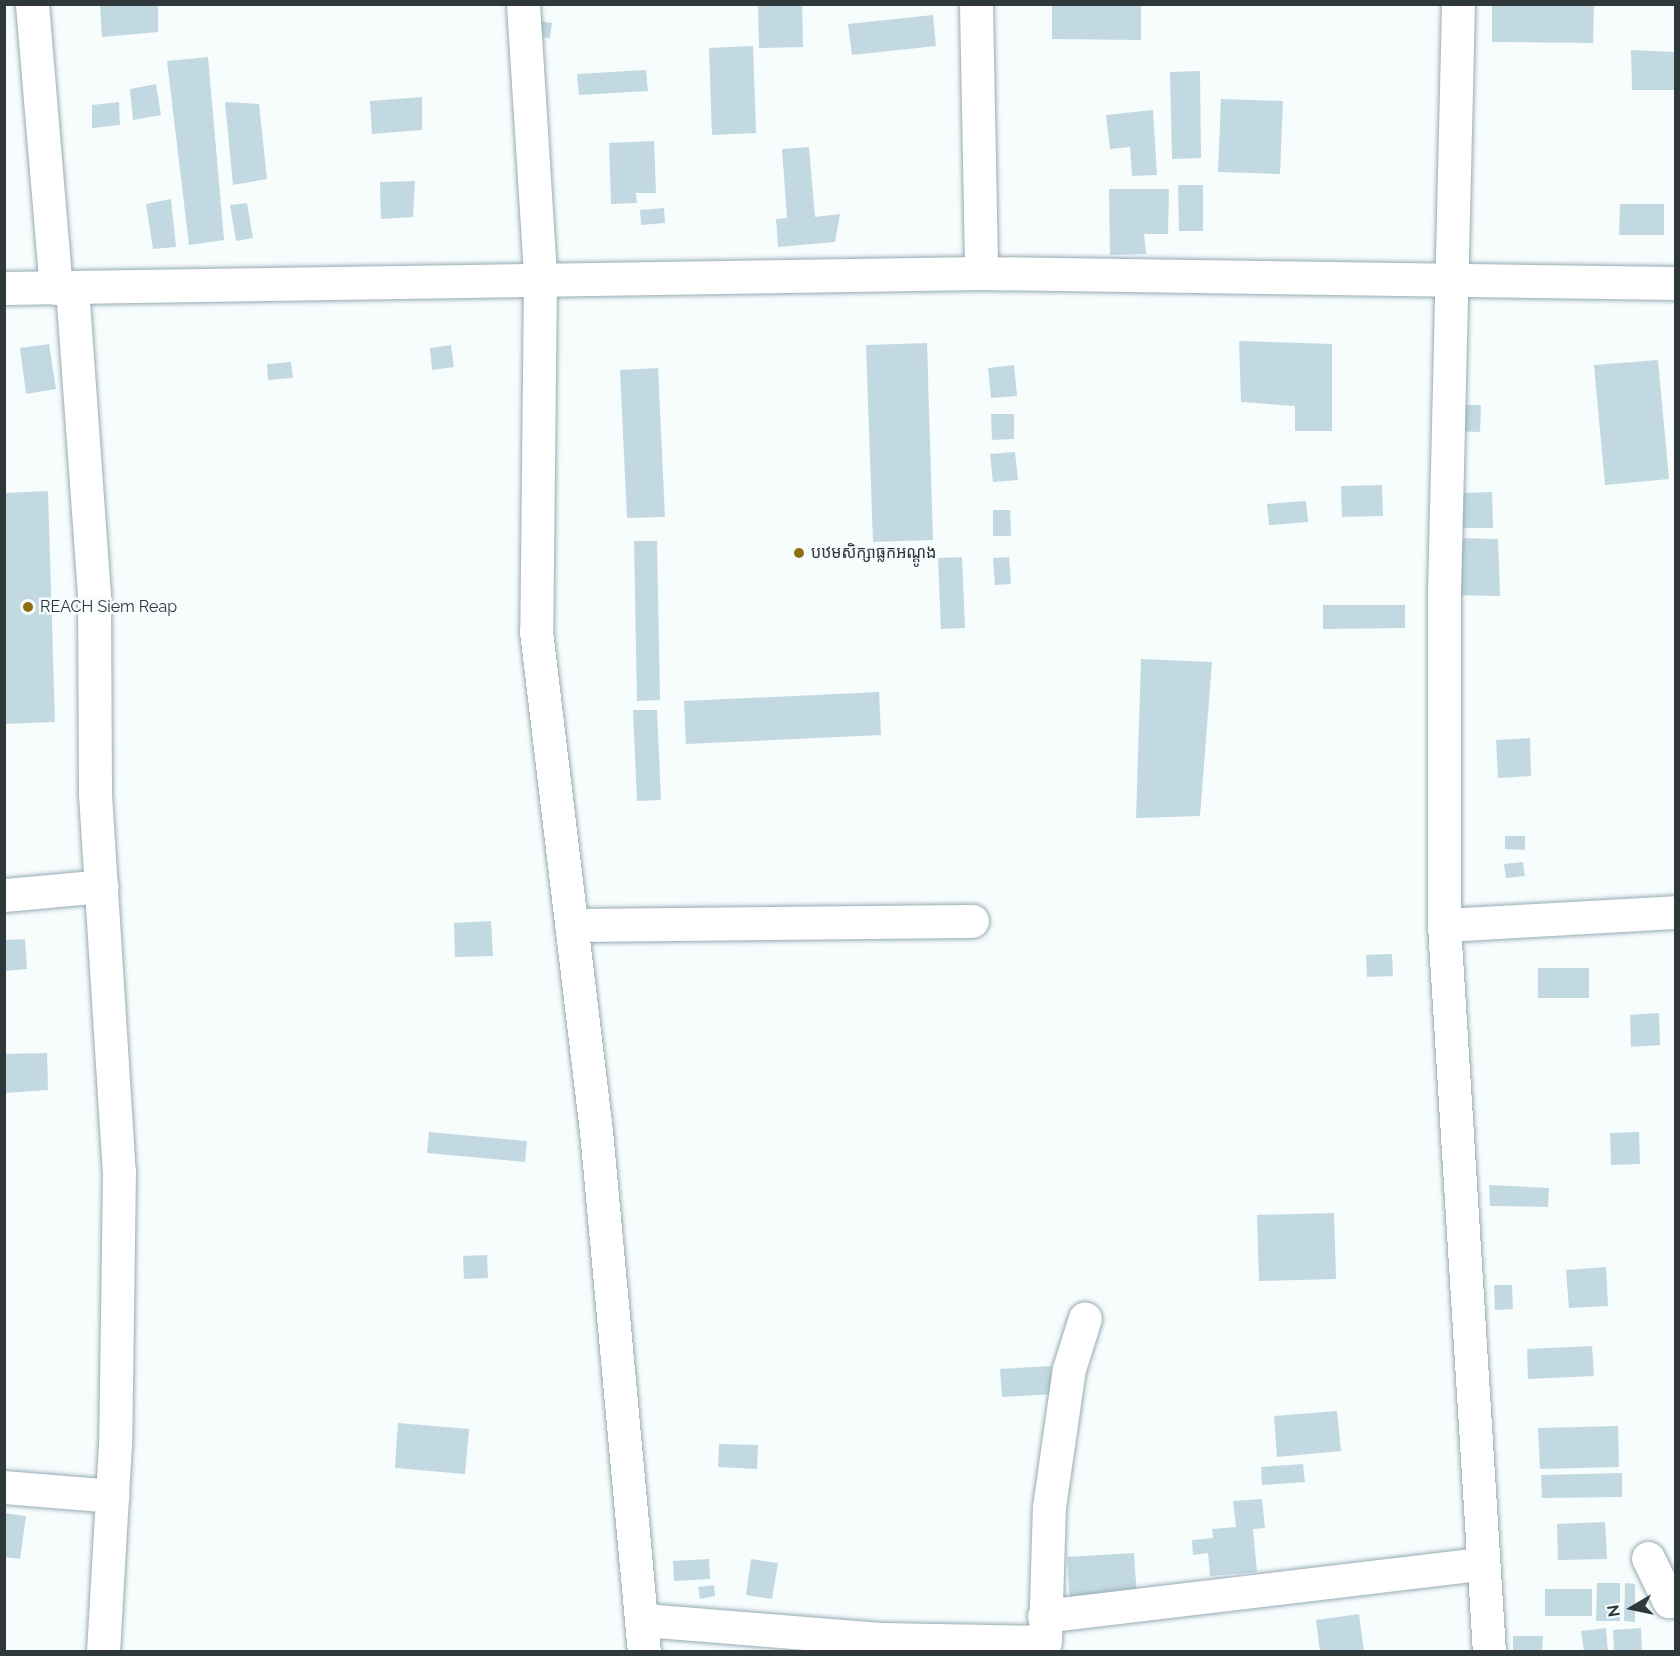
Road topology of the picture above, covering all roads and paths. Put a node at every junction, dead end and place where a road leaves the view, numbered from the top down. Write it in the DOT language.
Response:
graph roads {
  1 [pos="32,4"];
  2 [pos="523,4"];
  3 [pos="976,4"];
  4 [pos="1458,4"];
  5 [pos="981,273"];
  6 [pos="540,278"];
  7 [pos="1450,281"];
  8 [pos="1676,283"];
  9 [pos="4,288"];
  10 [pos="64,288"];
  11 [pos="102,886"];
  12 [pos="4,895"];
  13 [pos="1676,912"];
  14 [pos="972,921"];
  15 [pos="571,925"];
  16 [pos="1444,925"];
  17 [pos="1084,1318"];
  18 [pos="4,1487"];
  19 [pos="113,1496"];
  20 [pos="1648,1558"];
  21 [pos="1483,1564"];
  22 [pos="1676,1600"];
  23 [pos="644,1620"];
  24 [pos="1045,1636"];
  25 [pos="103,1652"];
  26 [pos="644,1652"];
  27 [pos="1489,1652"];
  1 -- 10 [label="street"];
  2 -- 6 [label="street"];
  3 -- 5 [label="street"];
  4 -- 7 [label="street"];
  5 -- 6 [label="street"];
  5 -- 7 [label="street"];
  6 -- 10 [label="street"];
  6 -- 15 [label="street"];
  7 -- 8 [label="street"];
  7 -- 16 [label="street"];
  9 -- 10 [label="street"];
  10 -- 11 [label="street"];
  11 -- 12 [label="street"];
  11 -- 19 [label="street"];
  13 -- 16 [label="street"];
  14 -- 15 [label="street"];
  15 -- 23 [label="street"];
  16 -- 21 [label="street"];
  17 -- 24 [label="street"];
  18 -- 19 [label="street"];
  19 -- 25 [label="street"];
  20 -- 22 [label="street"];
  21 -- 24 [label="street"];
  21 -- 27 [label="street"];
  23 -- 24 [label="street"];
  23 -- 26 [label="street"];
}
